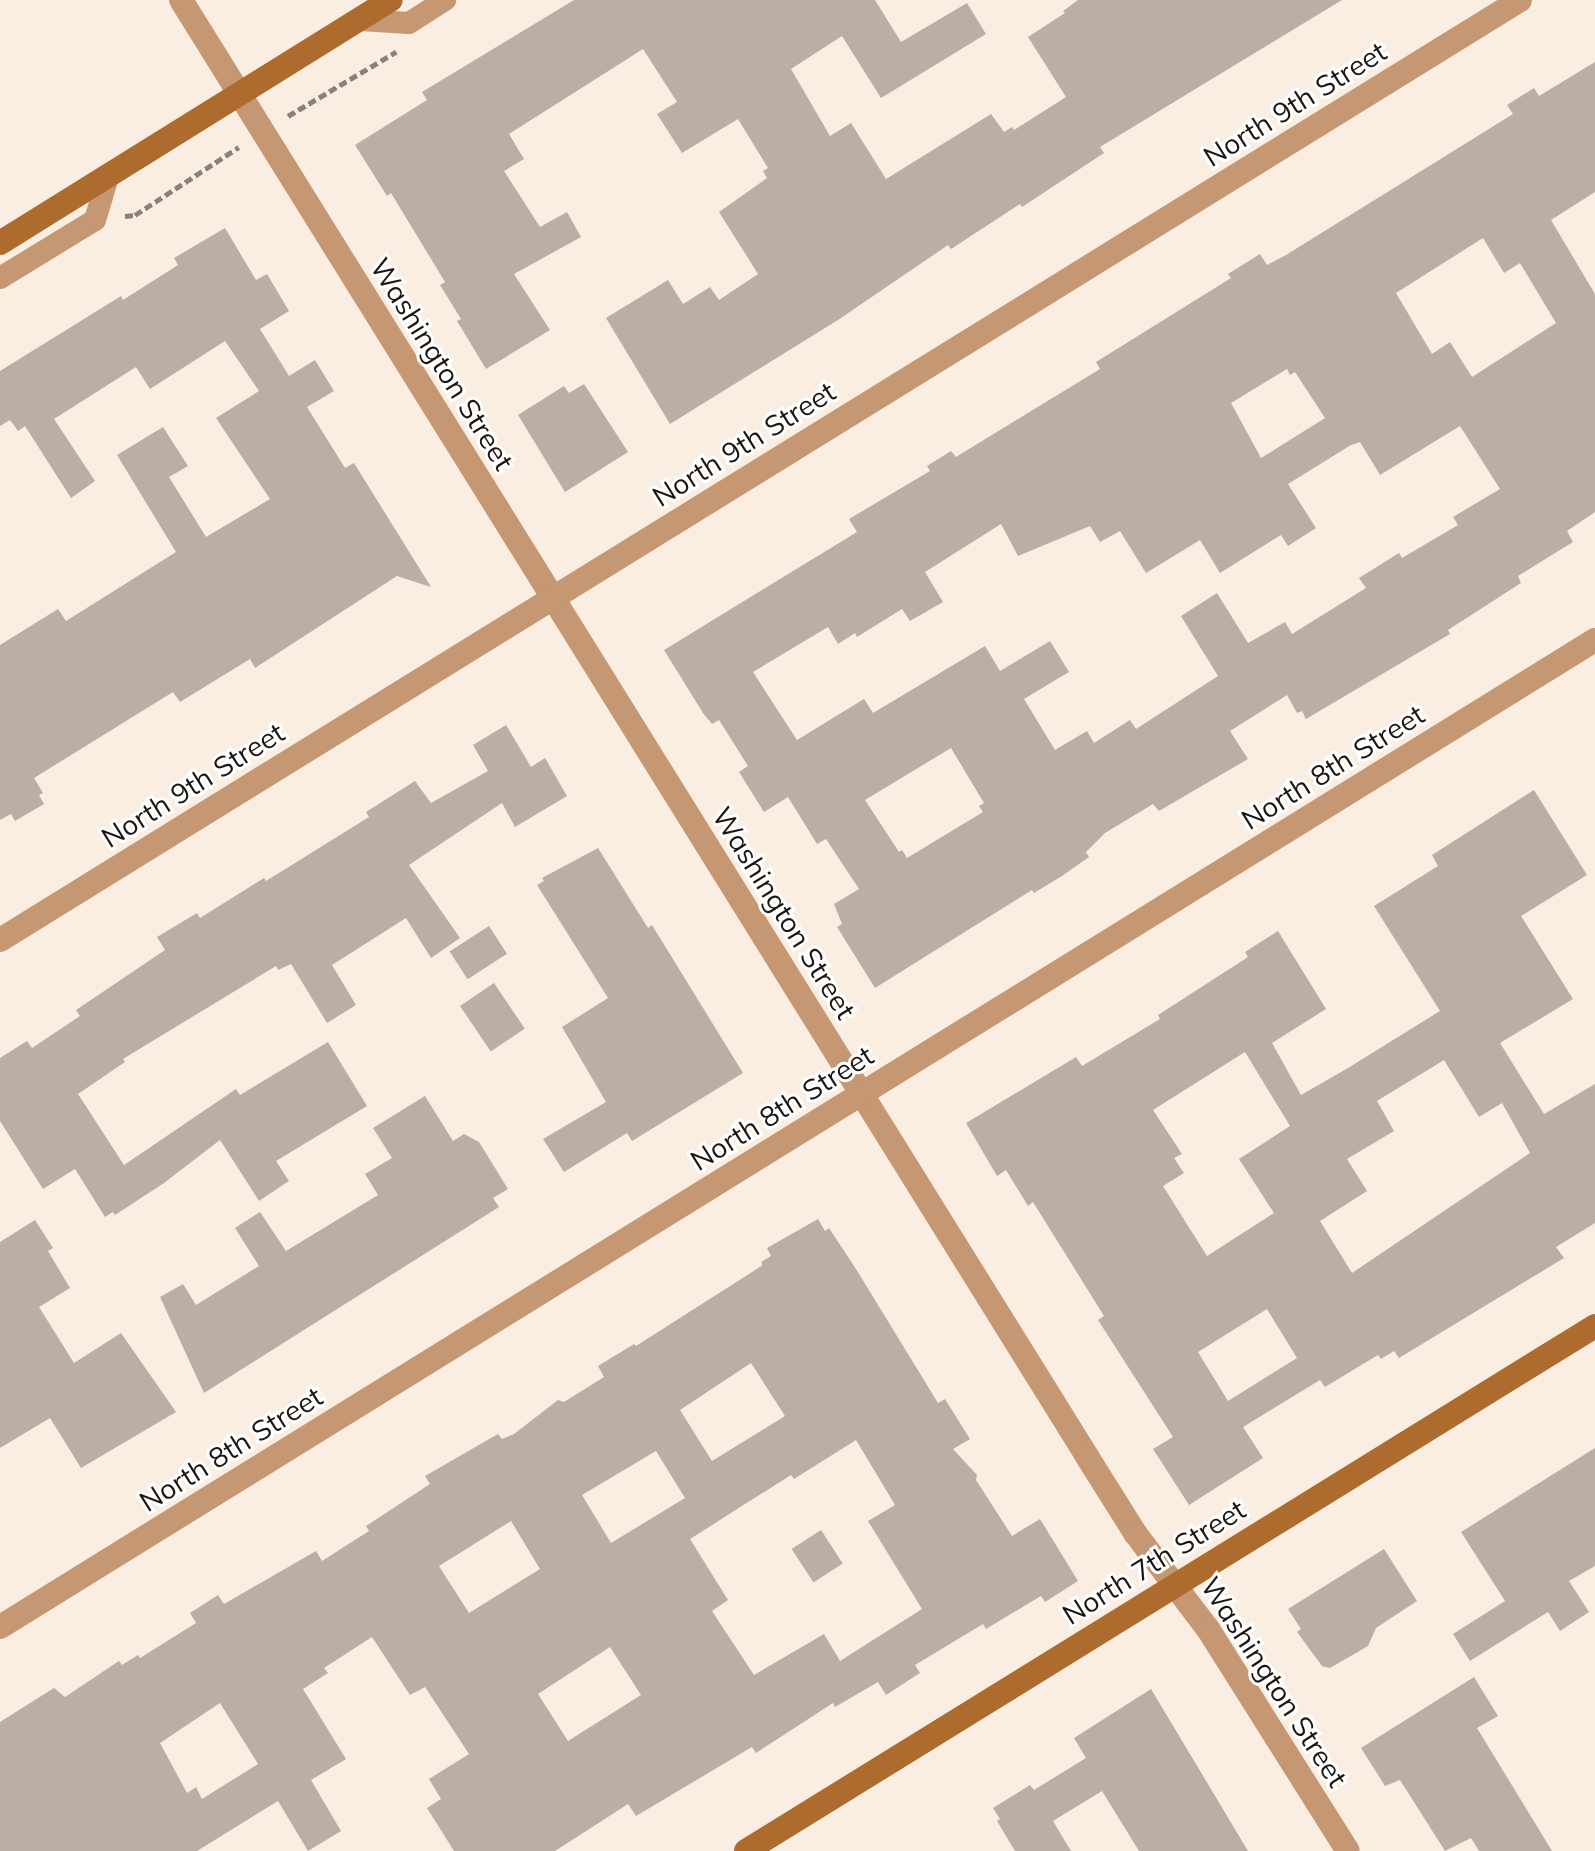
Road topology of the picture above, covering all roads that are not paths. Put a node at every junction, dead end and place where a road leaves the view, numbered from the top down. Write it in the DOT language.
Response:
graph roads {
  1 [pos="181,0"];
  2 [pos="391,0"];
  3 [pos="445,0"];
  4 [pos="1520,0"];
  5 [pos="360,20"];
  6 [pos="241,96"];
  7 [pos="108,177"];
  8 [pos="0,243"];
  9 [pos="0,278"];
  10 [pos="551,597"];
  11 [pos="1595,640"];
  12 [pos="0,940"];
  13 [pos="860,1095"];
  14 [pos="1595,1326"];
  15 [pos="1175,1585"];
  16 [pos="0,1627"];
  17 [pos="746,1851"];
  18 [pos="1348,1851"];
  1 -- 6 [label="street, Washington Street"];
  2 -- 5 [label="street"];
  3 -- 5 [label="lane"];
  4 -- 10 [label="street, North 9th Street"];
  5 -- 6 [label="street"];
  6 -- 7 [label="street"];
  6 -- 10 [label="street, Washington Street"];
  7 -- 8 [label="street"];
  7 -- 9 [label="lane"];
  10 -- 12 [label="street, North 9th Street"];
  10 -- 13 [label="street, Washington Street"];
  11 -- 13 [label="street, North 8th Street"];
  13 -- 15 [label="street, Washington Street"];
  13 -- 16 [label="street, North 8th Street"];
  14 -- 15 [label="street, North 7th Street"];
  15 -- 17 [label="street, North 7th Street"];
  15 -- 18 [label="street, Washington Street"];
}
